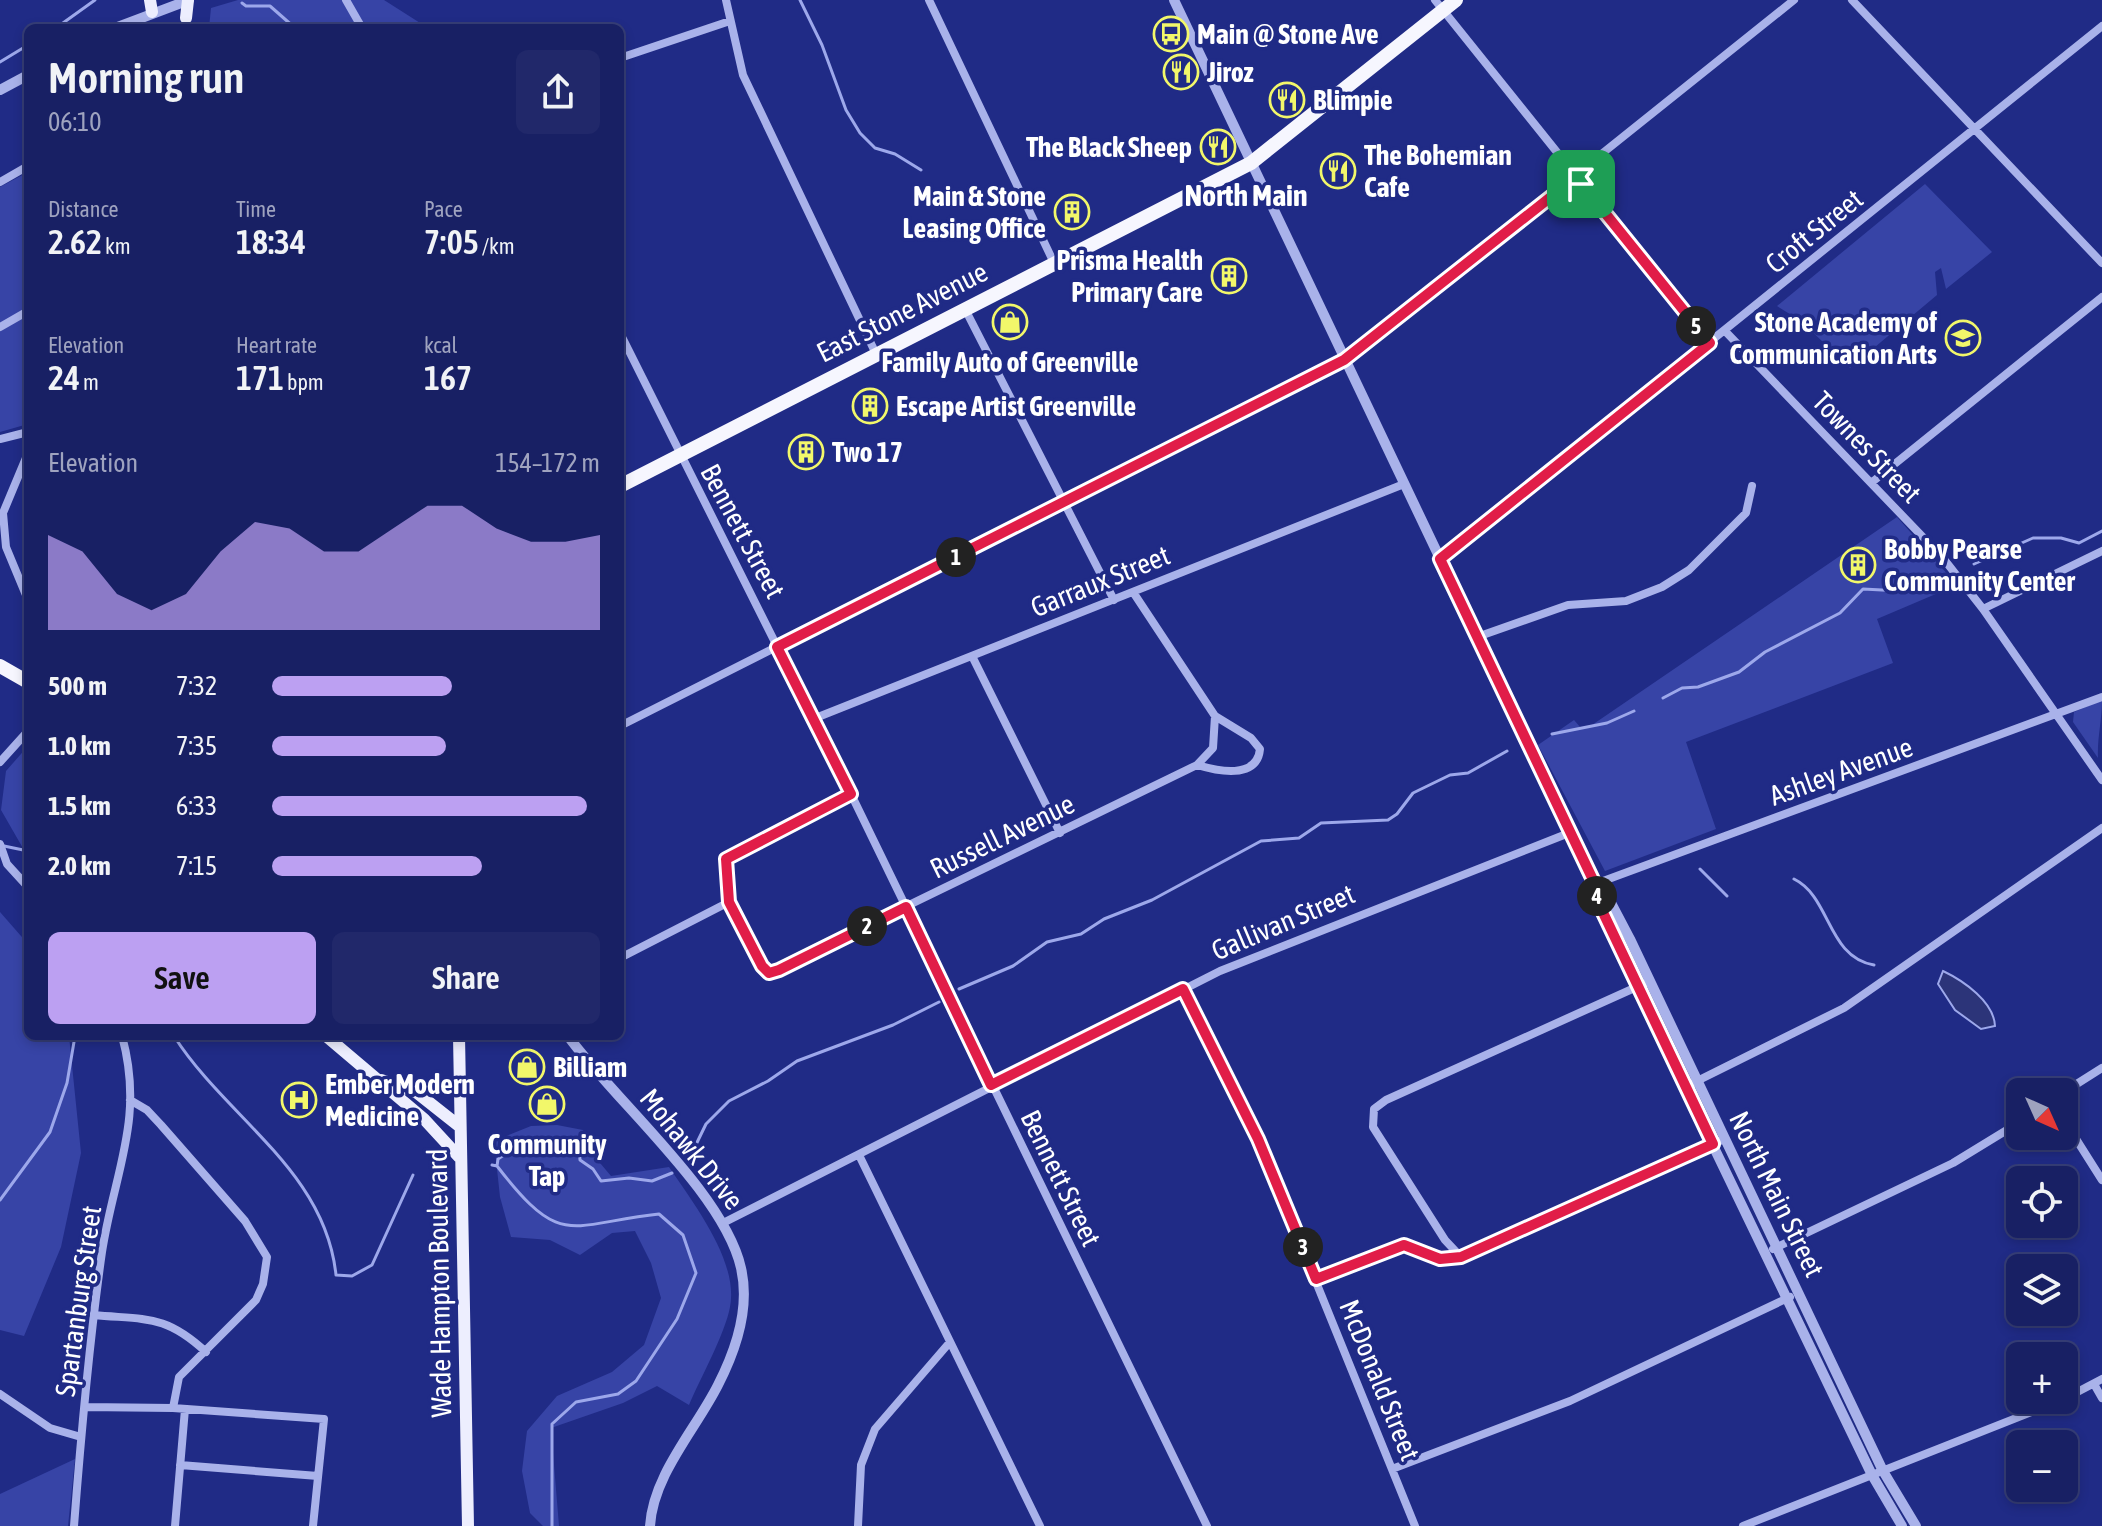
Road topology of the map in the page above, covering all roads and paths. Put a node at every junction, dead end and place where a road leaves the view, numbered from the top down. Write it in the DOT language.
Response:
graph roads {
  1 [pos="188,0"];
  2 [pos="346,0"];
  3 [pos="726,0"];
  4 [pos="929,0"];
  5 [pos="1174,0"];
  6 [pos="1456,0"];
  7 [pos="1794,0"];
  8 [pos="1852,0"];
  9 [pos="151,6"];
  10 [pos="1439,6"];
  11 [pos="730,21"];
  12 [pos="186,23"];
  13 [pos="122,24"];
  14 [pos="360,24"];
  15 [pos="2102,26"];
  16 [pos="624,57"];
  17 [pos="24,77"];
  18 [pos="0,90"];
  19 [pos="1974,129"];
  20 [pos="1251,163"];
  21 [pos="24,168"];
  22 [pos="1576,177"];
  23 [pos="0,182"];
  24 [pos="1054,263"];
  25 [pos="2102,263"];
  26 [pos="2102,297"];
  27 [pos="965,309"];
  28 [pos="24,313"];
  29 [pos="0,327"];
  30 [pos="1725,331"];
  31 [pos="624,341"];
  32 [pos="1710,343"];
  33 [pos="876,354"];
  34 [pos="1344,360"];
  35 [pos="24,433"];
  36 [pos="0,439"];
  37 [pos="678,455"];
  38 [pos="24,463"];
  39 [pos="1871,483"];
  40 [pos="624,484"];
  41 [pos="1404,484"];
  42 [pos="1752,486"];
  43 [pos="1064,503"];
  44 [pos="2102,551"];
  45 [pos="1440,559"];
  46 [pos="24,590"];
  47 [pos="1133,592"];
  48 [pos="1114,600"];
  49 [pos="1983,609"];
  50 [pos="1477,637"];
  51 [pos="777,647"];
  52 [pos="972,656"];
  53 [pos="0,666"];
  54 [pos="24,680"];
  55 [pos="2102,697"];
  56 [pos="2057,715"];
  57 [pos="1215,716"];
  58 [pos="813,719"];
  59 [pos="624,724"];
  60 [pos="24,735"];
  61 [pos="0,762"];
  62 [pos="1197,765"];
  63 [pos="2102,780"];
  64 [pos="851,794"];
  65 [pos="2102,828"];
  66 [pos="1060,833"];
  67 [pos="1569,833"];
  68 [pos="1,848"];
  69 [pos="24,883"];
  70 [pos="1595,884"];
  71 [pos="729,902"];
  72 [pos="906,907"];
  73 [pos="624,956"];
  74 [pos="1650,981"];
  75 [pos="1637,988"];
  76 [pos="1183,989"];
  77 [pos="122,1040"];
  78 [pos="331,1040"];
  79 [pos="460,1040"];
  80 [pos="571,1040"];
  81 [pos="2102,1068"];
  82 [pos="375,1078"];
  83 [pos="1697,1081"];
  84 [pos="2078,1083"];
  85 [pos="991,1085"];
  86 [pos="1685,1087"];
  87 [pos="130,1100"];
  88 [pos="459,1126"];
  89 [pos="2006,1131"];
  90 [pos="1724,1139"];
  91 [pos="2078,1142"];
  92 [pos="1713,1144"];
  93 [pos="859,1155"];
  94 [pos="459,1157"];
  95 [pos="2102,1180"];
  96 [pos="723,1223"];
  97 [pos="1770,1251"];
  98 [pos="1461,1257"];
  99 [pos="1316,1279"];
  100 [pos="1798,1293"];
  101 [pos="1787,1299"];
  102 [pos="94,1315"];
  103 [pos="950,1342"];
  104 [pos="206,1352"];
  105 [pos="2098,1382"];
  106 [pos="2078,1392"];
  107 [pos="0,1394"];
  108 [pos="2102,1398"];
  109 [pos="85,1407"];
  110 [pos="173,1408"];
  111 [pos="185,1409"];
  112 [pos="2026,1414"];
  113 [pos="81,1437"];
  114 [pos="180,1465"];
  115 [pos="1392,1469"];
  116 [pos="1878,1473"];
  117 [pos="318,1476"];
  118 [pos="74,1526"];
  119 [pos="175,1526"];
  120 [pos="313,1526"];
  121 [pos="468,1526"];
  122 [pos="650,1526"];
  123 [pos="858,1526"];
  124 [pos="1040,1526"];
  125 [pos="1207,1526"];
  126 [pos="1415,1526"];
  127 [pos="1743,1526"];
  128 [pos="1902,1526"];
  129 [pos="1916,1526"];
  1 -- 9 [label="street"];
  1 -- 12 [label="main road, bridge"];
  2 -- 14 [label="street"];
  3 -- 11 [label="street"];
  4 -- 24 [label="street"];
  5 -- 20 [label="street, North Main Street"];
  6 -- 10 [label="highway, East Stone Avenue"];
  7 -- 22 [label="street"];
  8 -- 19 [label="street"];
  9 -- 13 [label="street"];
  10 -- 20 [label="highway, East Stone Avenue"];
  10 -- 22 [label="street"];
  11 -- 16 [label="street"];
  11 -- 33 [label="street"];
  15 -- 19 [label="street, Croft Street"];
  17 -- 18 [label="street"];
  19 -- 25 [label="street"];
  19 -- 30 [label="street, Croft Street"];
  20 -- 24 [label="highway, East Stone Avenue"];
  20 -- 34 [label="street, North Main Street"];
  21 -- 23 [label="street"];
  22 -- 32 [label="street"];
  22 -- 34 [label="street"];
  24 -- 27 [label="highway, East Stone Avenue"];
  26 -- 39 [label="street"];
  27 -- 33 [label="highway, East Stone Avenue"];
  27 -- 43 [label="street"];
  28 -- 29 [label="street"];
  30 -- 32 [label="street, Croft Street"];
  30 -- 39 [label="street, Townes Street"];
  31 -- 37 [label="street, Bennett Street"];
  32 -- 45 [label="street, Croft Street"];
  33 -- 37 [label="highway, East Stone Avenue"];
  34 -- 41 [label="street, North Main Street"];
  34 -- 43 [label="street"];
  35 -- 36 [label="street"];
  37 -- 40 [label="highway, East Stone Avenue"];
  37 -- 51 [label="street, Bennett Street"];
  38 -- 46 [label="street"];
  39 -- 49 [label="street, Townes Street"];
  41 -- 45 [label="street, North Main Street"];
  41 -- 47 [label="street, Garraux Street"];
  42 -- 50 [label="street"];
  43 -- 48 [label="street"];
  43 -- 51 [label="street"];
  44 -- 49 [label="street"];
  45 -- 50 [label="street, North Main Street"];
  47 -- 48 [label="street, Garraux Street"];
  47 -- 57 [label="street"];
  48 -- 52 [label="street, Garraux Street"];
  49 -- 56 [label="street, Townes Street"];
  50 -- 67 [label="street, North Main Street"];
  51 -- 58 [label="street, Bennett Street"];
  51 -- 59 [label="street"];
  52 -- 58 [label="street, Garraux Street"];
  52 -- 66 [label="street"];
  53 -- 54 [label="highway"];
  55 -- 56 [label="street, Ashley Avenue"];
  56 -- 63 [label="street, Townes Street"];
  56 -- 70 [label="street, Ashley Avenue"];
  57 -- 62 [label="street"];
  57 -- 62 [label="street"];
  58 -- 64 [label="street, Bennett Street"];
  60 -- 61 [label="street"];
  62 -- 66 [label="street, Russell Avenue"];
  64 -- 71 [label="street"];
  64 -- 72 [label="street, Bennett Street"];
  65 -- 83 [label="street"];
  66 -- 72 [label="street, Russell Avenue"];
  67 -- 70 [label="street, North Main Street"];
  67 -- 76 [label="street, Gallivan Street"];
  68 -- 69 [label="street"];
  70 -- 74 [label="street, North Main Street"];
  70 -- 75 [label="street, North Main Street"];
  71 -- 72 [label="street, Russell Avenue"];
  71 -- 73 [label="street"];
  72 -- 85 [label="street, Bennett Street"];
  74 -- 75 [label="street"];
  74 -- 83 [label="street, North Main Street"];
  75 -- 86 [label="street, North Main Street"];
  75 -- 98 [label="street"];
  76 -- 85 [label="street, Gallivan Street"];
  76 -- 99 [label="street, McDonald Street"];
  77 -- 87 [label="street, Spartanburg Street"];
  78 -- 82 [label="main road"];
  79 -- 88 [label="main road, Wade Hampton Boulevard"];
  80 -- 96 [label="street, Mohawk Drive"];
  81 -- 84 [label="street"];
  82 -- 88 [label="main road"];
  82 -- 94 [label="main road"];
  83 -- 86 [label="street"];
  83 -- 90 [label="street, North Main Street"];
  85 -- 93 [label="street, Gallivan Street"];
  85 -- 125 [label="street, Bennett Street"];
  86 -- 92 [label="street, North Main Street"];
  87 -- 102 [label="street, Spartanburg Street"];
  87 -- 104 [label="street"];
  88 -- 94 [label="main road, Wade Hampton Boulevard"];
  89 -- 97 [label="street"];
  90 -- 92 [label="street"];
  90 -- 97 [label="street, North Main Street"];
  91 -- 95 [label="street"];
  92 -- 97 [label="street, North Main Street"];
  92 -- 98 [label="street"];
  93 -- 96 [label="street, Gallivan Street"];
  93 -- 103 [label="street"];
  94 -- 121 [label="main road, Wade Hampton Boulevard"];
  96 -- 122 [label="street, Mohawk Drive"];
  97 -- 100 [label="street, North Main Street"];
  97 -- 101 [label="street, North Main Street"];
  98 -- 99 [label="street"];
  99 -- 115 [label="street, McDonald Street"];
  100 -- 101 [label="street"];
  100 -- 116 [label="street, North Main Street"];
  101 -- 115 [label="street"];
  101 -- 116 [label="street, North Main Street"];
  102 -- 104 [label="street"];
  102 -- 109 [label="street, Spartanburg Street"];
  103 -- 123 [label="street"];
  103 -- 124 [label="street"];
  104 -- 110 [label="street"];
  105 -- 106 [label="street"];
  105 -- 108 [label="street"];
  107 -- 113 [label="street"];
  109 -- 110 [label="street"];
  109 -- 113 [label="street, Spartanburg Street"];
  110 -- 111 [label="street"];
  111 -- 114 [label="street"];
  111 -- 117 [label="street"];
  112 -- 116 [label="street"];
  113 -- 118 [label="street, Spartanburg Street"];
  114 -- 117 [label="street"];
  114 -- 119 [label="street"];
  115 -- 126 [label="street, McDonald Street"];
  116 -- 127 [label="street"];
  116 -- 128 [label="street, North Main Street"];
  116 -- 129 [label="street, North Main Street"];
  117 -- 120 [label="street"];
}
